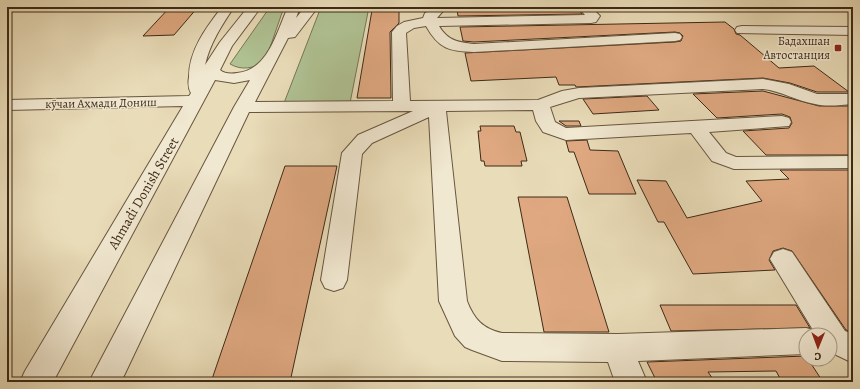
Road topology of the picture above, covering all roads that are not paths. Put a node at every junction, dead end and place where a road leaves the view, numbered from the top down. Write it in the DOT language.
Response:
graph roads {
  1 [pos="228,7"];
  2 [pos="256,7"];
  3 [pos="294,7"];
  4 [pos="312,7"];
  5 [pos="443,7"];
  6 [pos="584,7"];
  7 [pos="430,22"];
  8 [pos="742,30"];
  9 [pos="852,31"];
  10 [pos="675,37"];
  11 [pos="277,48"];
  12 [pos="211,68"];
  13 [pos="265,68"];
  14 [pos="853,98"];
  15 [pos="196,99"];
  16 [pos="7,105"];
  17 [pos="540,105"];
  18 [pos="402,106"];
  19 [pos="437,106"];
  20 [pos="244,107"];
  21 [pos="782,122"];
  22 [pos="696,127"];
  23 [pos="853,162"];
  24 [pos="783,258"];
  25 [pos="334,280"];
  26 [pos="798,341"];
  27 [pos="839,343"];
  28 [pos="618,348"];
  29 [pos="36,382"];
  30 [pos="106,382"];
  31 [pos="630,382"];
  1 -- 15 [label="street"];
  2 -- 12 [label="street, Ahmadi Donish Street"];
  3 -- 11 [label="street"];
  4 -- 11 [label="street"];
  5 -- 7 [label="street"];
  6 -- 7 [label="street"];
  7 -- 10 [label="street"];
  7 -- 18 [label="street"];
  8 -- 9 [label="street"];
  11 -- 13 [label="street"];
  12 -- 13 [label="street"];
  12 -- 15 [label="street, Ahmadi Donish Street"];
  13 -- 20 [label="street"];
  14 -- 17 [label="street"];
  15 -- 16 [label="street, кӯчаи Аҳмади Дониш"];
  15 -- 29 [label="street, Ahmadi Donish Street"];
  17 -- 19 [label="street"];
  17 -- 22 [label="street"];
  18 -- 19 [label="street"];
  18 -- 20 [label="street"];
  19 -- 25 [label="street"];
  19 -- 28 [label="street"];
  20 -- 30 [label="street"];
  21 -- 22 [label="street"];
  22 -- 23 [label="street"];
  24 -- 27 [label="street"];
  26 -- 28 [label="street"];
  28 -- 31 [label="street"];
}
